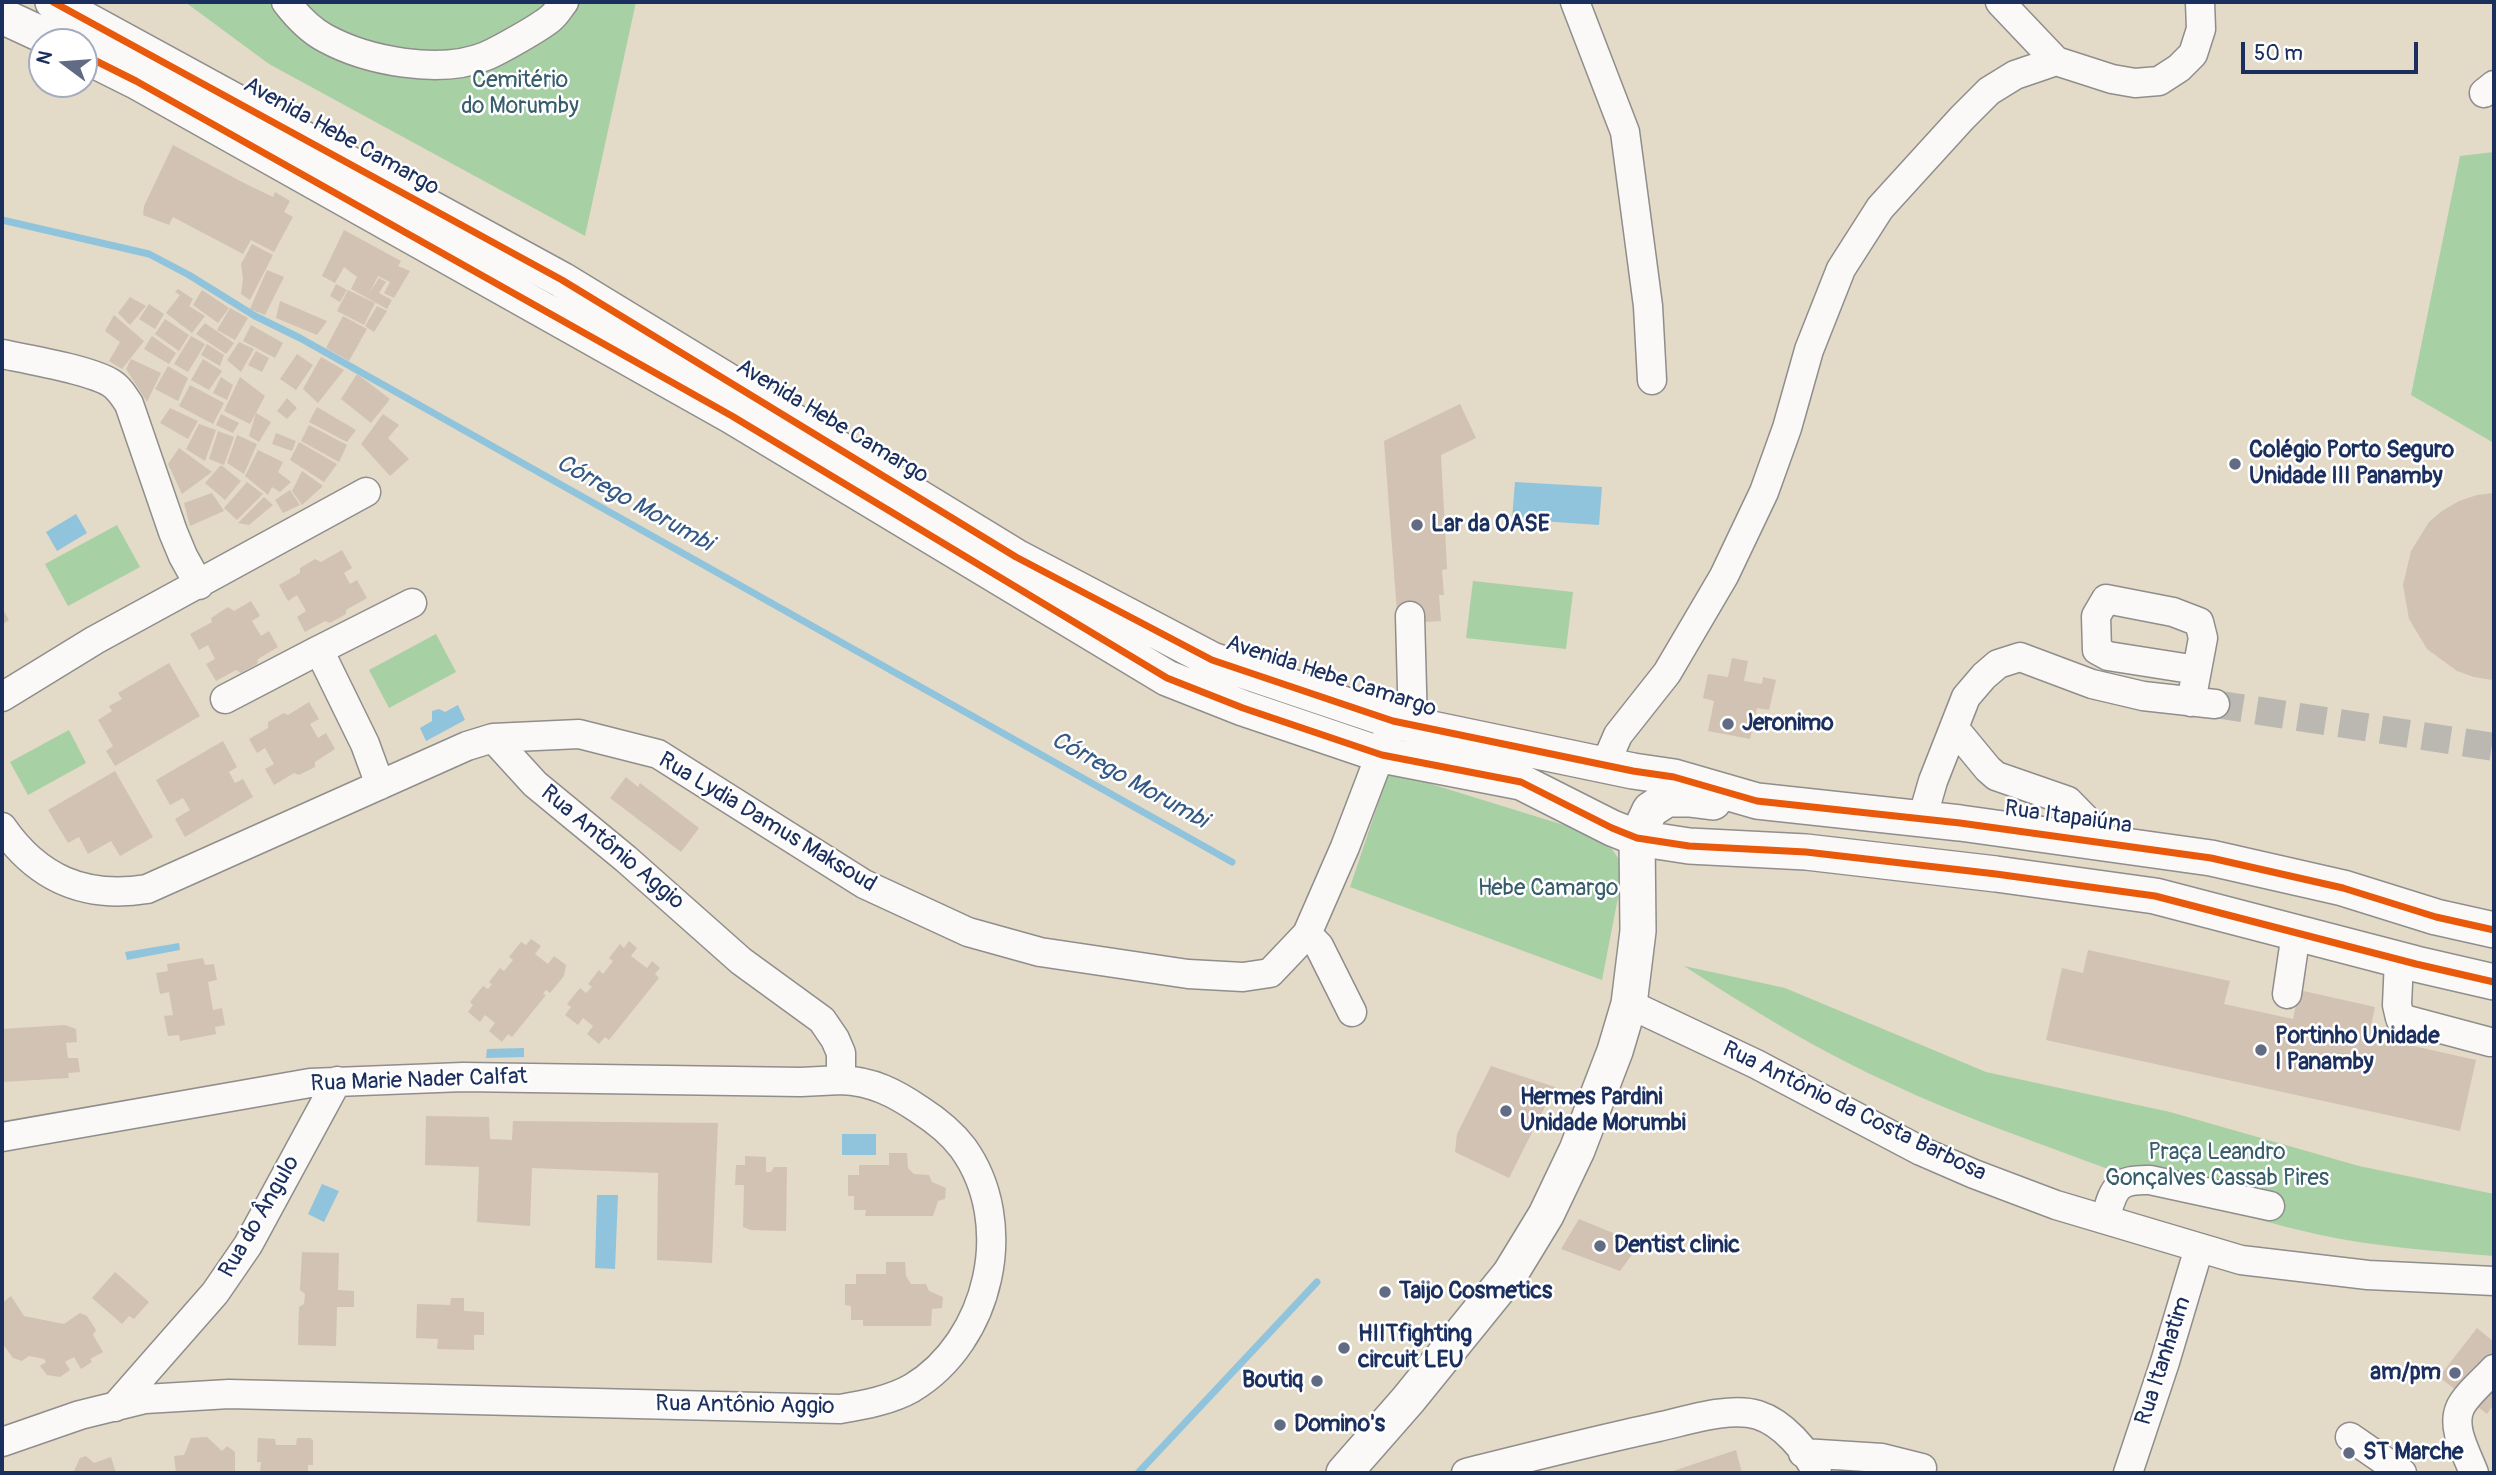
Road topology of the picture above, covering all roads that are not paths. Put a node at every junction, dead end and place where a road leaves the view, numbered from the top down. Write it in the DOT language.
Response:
graph roads {
  1 [pos="53,2"];
  2 [pos="286,2"];
  3 [pos="564,2"];
  4 [pos="1575,2"];
  5 [pos="2000,2"];
  6 [pos="2200,2"];
  7 [pos="2,16"];
  8 [pos="28,28"];
  9 [pos="2056,61"];
  10 [pos="98,62"];
  11 [pos="2,354"];
  12 [pos="1652,380"];
  13 [pos="366,492"];
  14 [pos="199,584"];
  15 [pos="412,603"];
  16 [pos="1410,616"];
  17 [pos="319,650"];
  18 [pos="2197,670"];
  19 [pos="2,697"];
  20 [pos="225,699"];
  21 [pos="1403,723"];
  22 [pos="1955,729"];
  23 [pos="493,738"];
  24 [pos="1382,755"];
  25 [pos="1619,768"];
  26 [pos="380,785"];
  27 [pos="1756,801"];
  28 [pos="1922,819"];
  29 [pos="2,827"];
  30 [pos="2042,834"];
  31 [pos="1637,838"];
  32 [pos="2109,843"];
  33 [pos="1689,846"];
  34 [pos="1996,874"];
  35 [pos="2494,930"];
  36 [pos="1638,931"];
  37 [pos="2296,933"];
  38 [pos="1307,934"];
  39 [pos="2399,960"];
  40 [pos="2494,982"];
  41 [pos="2287,994"];
  42 [pos="1629,1004"];
  43 [pos="1352,1012"];
  44 [pos="2493,1044"];
  45 [pos="841,1080"];
  46 [pos="337,1081"];
  47 [pos="2,1137"];
  48 [pos="2270,1206"];
  49 [pos="2105,1219"];
  50 [pos="2199,1248"];
  51 [pos="2494,1281"];
  52 [pos="2494,1370"];
  53 [pos="114,1407"];
  54 [pos="2350,1437"];
  55 [pos="2,1442"];
  56 [pos="1810,1463"];
  57 [pos="1922,1468"];
  58 [pos="1350,1473"];
  59 [pos="1466,1473"];
  60 [pos="2127,1473"];
  61 [pos="2402,1473"];
  62 [pos="2474,1473"];
  1 -- 21 [label="main road, Avenida Hebe Camargo"];
  2 -- 3 [label="street"];
  4 -- 12 [label="street"];
  5 -- 9 [label="street"];
  6 -- 9 [label="street"];
  7 -- 8 [label="main road"];
  9 -- 25 [label="street"];
  10 -- 24 [label="main road, Avenida Hebe Camargo"];
  11 -- 14 [label="street"];
  13 -- 14 [label="street"];
  14 -- 19 [label="street"];
  15 -- 17 [label="street"];
  16 -- 21 [label="street, Rua Lydia Damus Maksoud"];
  17 -- 20 [label="street"];
  17 -- 26 [label="street"];
  18 -- 22 [label="street"];
  21 -- 24 [label="street, Rua Lydia Damus Maksoud"];
  21 -- 25 [label="main road, Avenida Hebe Camargo"];
  22 -- 28 [label="street"];
  22 -- 32 [label="street"];
  23 -- 26 [label="street, Rua Lydia Damus Maksoud"];
  23 -- 38 [label="street, Rua Lydia Damus Maksoud"];
  23 -- 45 [label="street, Rua Antônio Aggio"];
  24 -- 31 [label="main road, Avenida Hebe Camargo"];
  24 -- 38 [label="street, Rua Lydia Damus Maksoud"];
  25 -- 27 [label="main road, Rua Itapaiúna"];
  26 -- 29 [label="street, Rua Lydia Damus Maksoud"];
  27 -- 28 [label="main road, Rua Itapaiúna"];
  27 -- 31 [label="main road"];
  28 -- 30 [label="main road, Rua Itapaiúna"];
  30 -- 32 [label="main road, Rua Itapaiúna"];
  30 -- 34 [label="main road"];
  31 -- 33 [label="main road"];
  31 -- 36 [label="main road"];
  32 -- 35 [label="main road, Rua Itapaiúna"];
  33 -- 34 [label="main road"];
  33 -- 36 [label="main road"];
  34 -- 37 [label="main road"];
  36 -- 42 [label="main road"];
  37 -- 39 [label="main road"];
  37 -- 41 [label="street"];
  38 -- 43 [label="street"];
  39 -- 40 [label="main road"];
  39 -- 44 [label="street"];
  42 -- 49 [label="street, Rua Antônio da Costa Barbosa"];
  42 -- 58 [label="main road"];
  45 -- 46 [label="street, Rua Marie Nader Calfat"];
  45 -- 53 [label="street, Rua Antônio Aggio"];
  46 -- 47 [label="street, Rua Marie Nader Calfat"];
  46 -- 53 [label="street, Rua do Ângulo"];
  48 -- 49 [label="street"];
  49 -- 50 [label="street, Rua Antônio da Costa Barbosa"];
  50 -- 51 [label="street, Rua Antônio da Costa Barbosa"];
  50 -- 60 [label="street, Rua Itanhatim"];
  52 -- 62 [label="street"];
  53 -- 55 [label="street, Rua Antônio Aggio"];
  54 -- 61 [label="street"];
  56 -- 57 [label="street"];
  56 -- 59 [label="street"];
}
